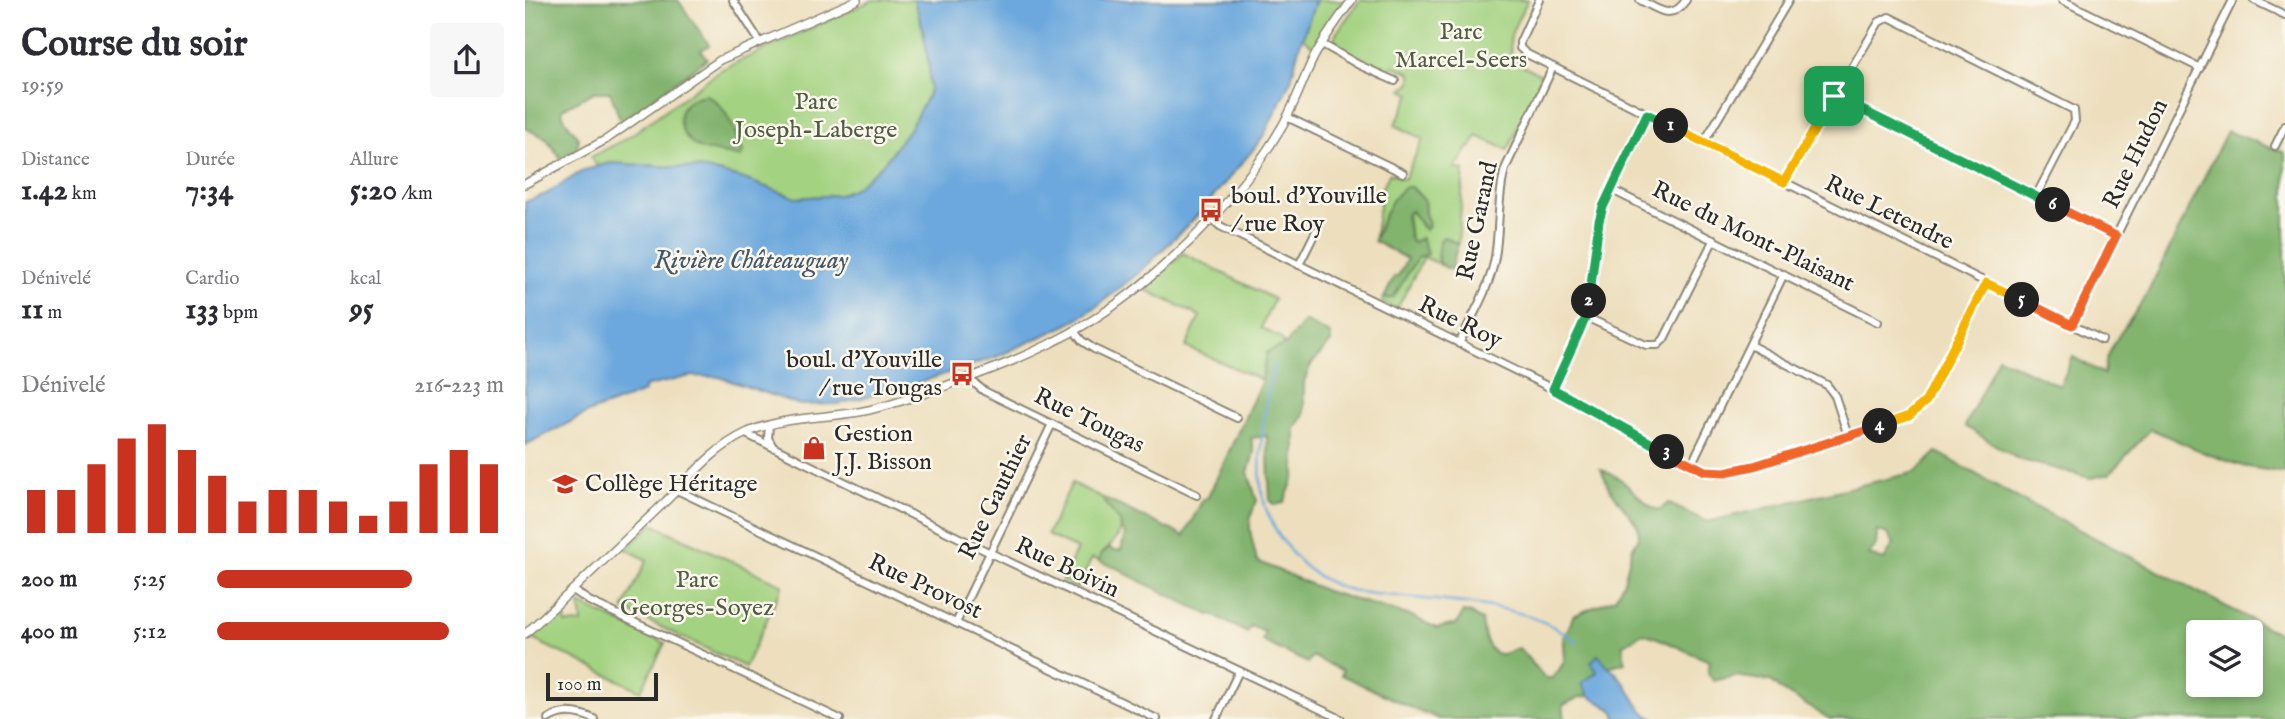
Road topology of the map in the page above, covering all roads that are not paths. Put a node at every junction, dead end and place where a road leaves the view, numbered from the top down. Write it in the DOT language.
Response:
graph roads {
  1 [pos="733,0"];
  2 [pos="1352,0"];
  3 [pos="1539,0"];
  4 [pos="1640,0"];
  5 [pos="1686,0"];
  6 [pos="1789,0"];
  7 [pos="2062,0"];
  8 [pos="2233,0"];
  9 [pos="2254,0"];
  10 [pos="853,1"];
  11 [pos="2285,15"];
  12 [pos="760,42"];
  13 [pos="1322,44"];
  14 [pos="1553,67"];
  15 [pos="2200,68"];
  16 [pos="1395,81"];
  17 [pos="1834,96"];
  18 [pos="1647,114"];
  19 [pos="1287,117"];
  20 [pos="2285,126"];
  21 [pos="1704,142"];
  22 [pos="2276,146"];
  23 [pos="1403,173"];
  24 [pos="1784,182"];
  25 [pos="525,184"];
  26 [pos="1610,189"];
  27 [pos="2036,196"];
  28 [pos="1211,218"];
  29 [pos="1316,232"];
  30 [pos="2116,236"];
  31 [pos="1714,239"];
  32 [pos="1299,265"];
  33 [pos="1784,274"];
  34 [pos="1986,283"];
  35 [pos="1586,317"];
  36 [pos="1878,322"];
  37 [pos="2072,325"];
  38 [pos="1074,331"];
  39 [pos="2102,340"];
  40 [pos="1459,344"];
  41 [pos="1750,345"];
  42 [pos="968,378"];
  43 [pos="1553,389"];
  44 [pos="1237,418"];
  45 [pos="1052,424"];
  46 [pos="769,425"];
  47 [pos="746,434"];
  48 [pos="1849,436"];
  49 [pos="778,450"];
  50 [pos="1691,465"];
  51 [pos="677,490"];
  52 [pos="1197,495"];
  53 [pos="990,553"];
  54 [pos="573,590"];
  55 [pos="956,623"];
  56 [pos="525,634"];
  57 [pos="1239,671"];
  58 [pos="1152,718"];
  59 [pos="548,719"];
  60 [pos="594,719"];
  61 [pos="840,719"];
  62 [pos="1216,719"];
  63 [pos="1341,719"];
  1 -- 12 [label="street"];
  2 -- 13 [label="street"];
  3 -- 14 [label="street, Rue Letendre"];
  4 -- 5 [label="street"];
  6 -- 21 [label="street"];
  7 -- 15 [label="street"];
  8 -- 15 [label="street, Rue Hudon"];
  9 -- 11 [label="street"];
  10 -- 12 [label="street"];
  12 -- 25 [label="street"];
  13 -- 16 [label="street"];
  13 -- 19 [label="street"];
  14 -- 18 [label="street, Rue Letendre"];
  14 -- 40 [label="street, Rue Garand"];
  15 -- 30 [label="street, Rue Hudon"];
  17 -- 24 [label="street"];
  17 -- 27 [label="street"];
  17 -- 27 [label="street"];
  18 -- 21 [label="street, Rue Letendre"];
  18 -- 26 [label="street"];
  19 -- 23 [label="street"];
  19 -- 28 [label="street"];
  20 -- 22 [label="street"];
  21 -- 24 [label="street, Rue Letendre"];
  24 -- 34 [label="street, Rue Letendre"];
  26 -- 31 [label="street, Rue du Mont-Plaisant"];
  26 -- 35 [label="street"];
  27 -- 30 [label="street"];
  28 -- 32 [label="street, Rue Roy"];
  28 -- 38 [label="street"];
  29 -- 32 [label="street"];
  30 -- 37 [label="street, Rue Hudon"];
  31 -- 33 [label="street, Rue du Mont-Plaisant"];
  31 -- 35 [label="street"];
  32 -- 40 [label="street, Rue Roy"];
  33 -- 36 [label="street, Rue du Mont-Plaisant"];
  33 -- 41 [label="street"];
  34 -- 37 [label="street, Rue Letendre"];
  34 -- 48 [label="street, Rue Roy"];
  35 -- 43 [label="street"];
  37 -- 39 [label="street, Rue Letendre"];
  38 -- 42 [label="street"];
  38 -- 44 [label="street"];
  40 -- 43 [label="street, Rue Roy"];
  41 -- 48 [label="street"];
  41 -- 50 [label="street"];
  42 -- 45 [label="street, Rue Tougas"];
  42 -- 46 [label="street"];
  43 -- 50 [label="street, Rue Roy"];
  45 -- 52 [label="street, Rue Tougas"];
  45 -- 53 [label="street, Rue Gauthier"];
  46 -- 47 [label="street"];
  46 -- 49 [label="street"];
  47 -- 49 [label="street, Rue Boivin"];
  47 -- 51 [label="street"];
  48 -- 50 [label="street, Rue Roy"];
  49 -- 53 [label="street, Rue Boivin"];
  51 -- 54 [label="street"];
  51 -- 55 [label="street, Rue Provost"];
  53 -- 55 [label="street, Rue Gauthier"];
  53 -- 57 [label="street, Rue Boivin"];
  54 -- 56 [label="street"];
  54 -- 61 [label="street"];
  55 -- 58 [label="street, Rue Provost"];
  57 -- 62 [label="street"];
  57 -- 63 [label="street, Rue Boivin"];
  59 -- 60 [label="street"];
}
